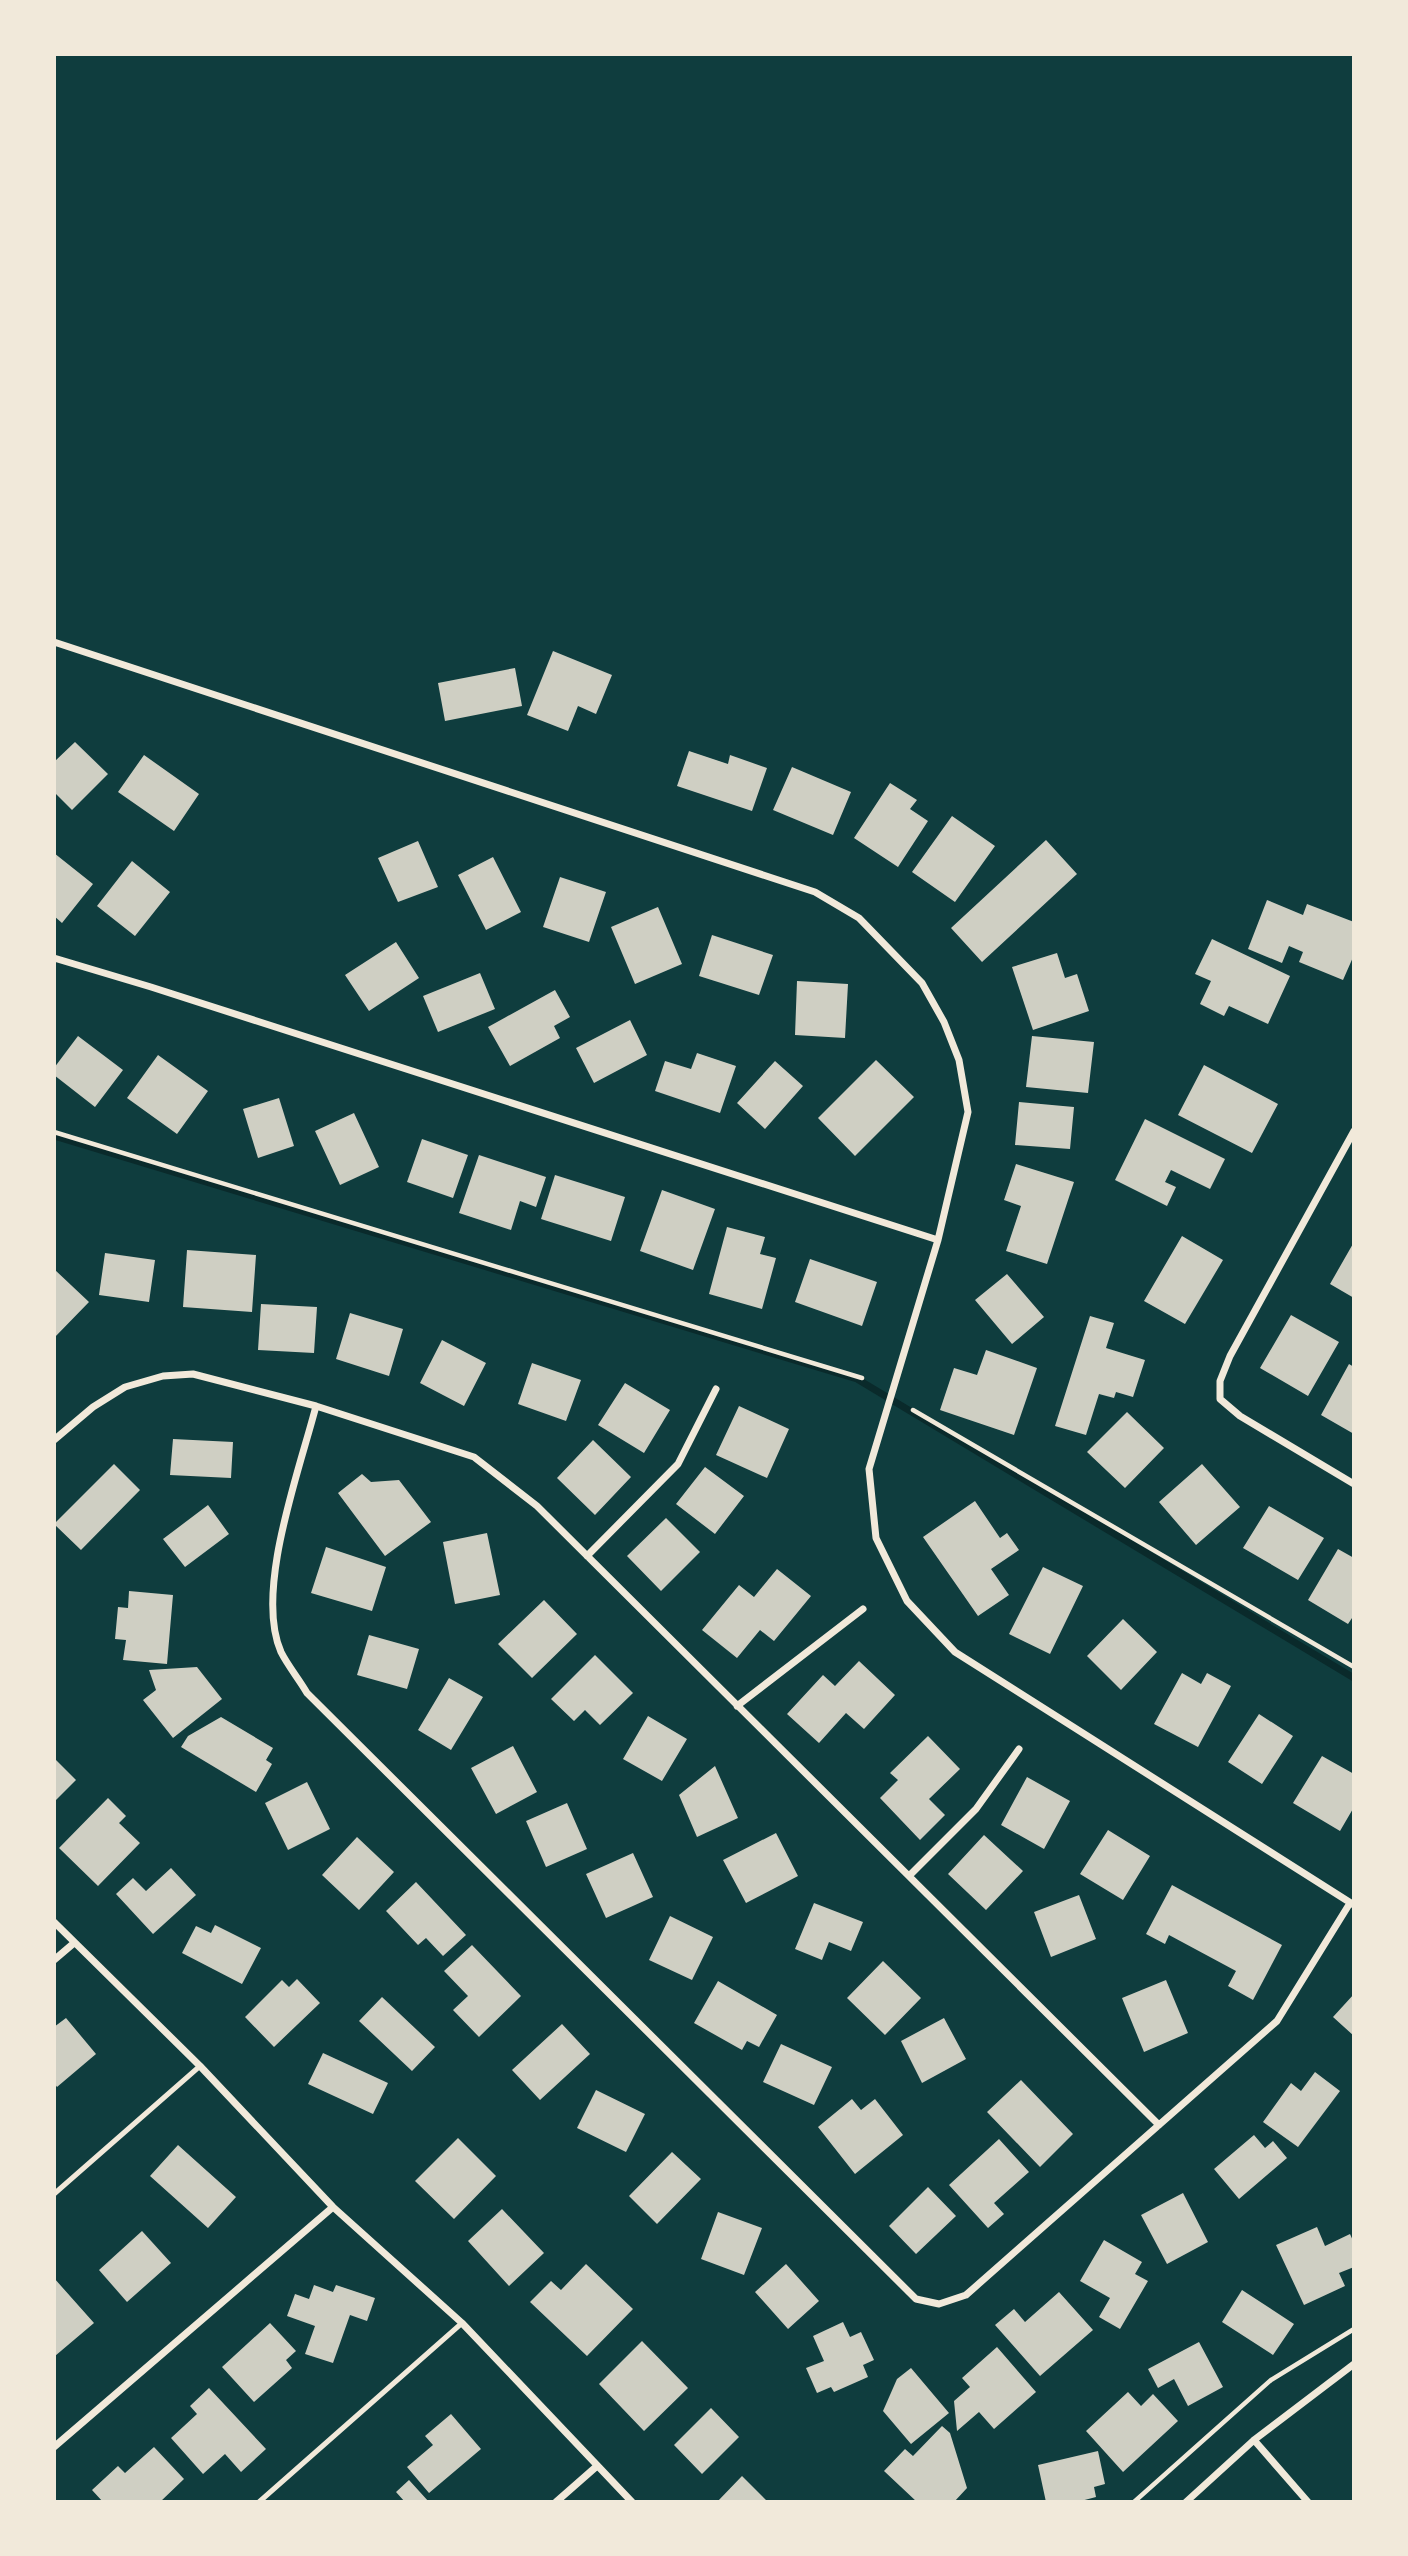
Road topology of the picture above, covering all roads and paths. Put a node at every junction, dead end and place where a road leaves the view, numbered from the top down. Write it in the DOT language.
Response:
graph roads {
  1 [pos="54,642"];
  2 [pos="54,958"];
  3 [pos="1354,1131"];
  4 [pos="54,1132"];
  5 [pos="938,1240"];
  6 [pos="862,1378"];
  7 [pos="716,1389"];
  8 [pos="316,1406"];
  9 [pos="913,1410"];
  10 [pos="55,1437"];
  11 [pos="1354,1484"];
  12 [pos="587,1556"];
  13 [pos="863,1609"];
  14 [pos="1354,1667"];
  15 [pos="737,1706"];
  16 [pos="1019,1749"];
  17 [pos="909,1876"];
  18 [pos="1352,1904"];
  19 [pos="54,1922"];
  20 [pos="74,1943"];
  21 [pos="54,1961"];
  22 [pos="200,2066"];
  23 [pos="1159,2125"];
  24 [pos="54,2194"];
  25 [pos="333,2207"];
  26 [pos="462,2323"];
  27 [pos="1354,2329"];
  28 [pos="1354,2364"];
  29 [pos="1254,2440"];
  30 [pos="54,2447"];
  31 [pos="597,2466"];
  32 [pos="259,2502"];
  33 [pos="556,2502"];
  34 [pos="632,2502"];
  35 [pos="1134,2502"];
  36 [pos="1186,2502"];
  37 [pos="1308,2502"];
  1 -- 5 [label="street"];
  2 -- 5 [label="street"];
  3 -- 11 [label="street"];
  4 -- 6 [label="path"];
  5 -- 18 [label="street"];
  7 -- 12 [label="street"];
  8 -- 10 [label="street"];
  8 -- 12 [label="street"];
  8 -- 23 [label="street"];
  9 -- 14 [label="path"];
  12 -- 15 [label="street"];
  13 -- 15 [label="street"];
  15 -- 17 [label="street"];
  16 -- 17 [label="street"];
  17 -- 23 [label="street"];
  18 -- 23 [label="street"];
  19 -- 20 [label="street"];
  20 -- 21 [label="street"];
  20 -- 22 [label="street"];
  22 -- 24 [label="lane"];
  22 -- 25 [label="street"];
  25 -- 26 [label="street"];
  25 -- 30 [label="street"];
  26 -- 31 [label="street"];
  26 -- 32 [label="lane"];
  27 -- 35 [label="path"];
  28 -- 29 [label="street"];
  29 -- 36 [label="street"];
  29 -- 37 [label="street"];
  31 -- 33 [label="street"];
  31 -- 34 [label="street"];
}
